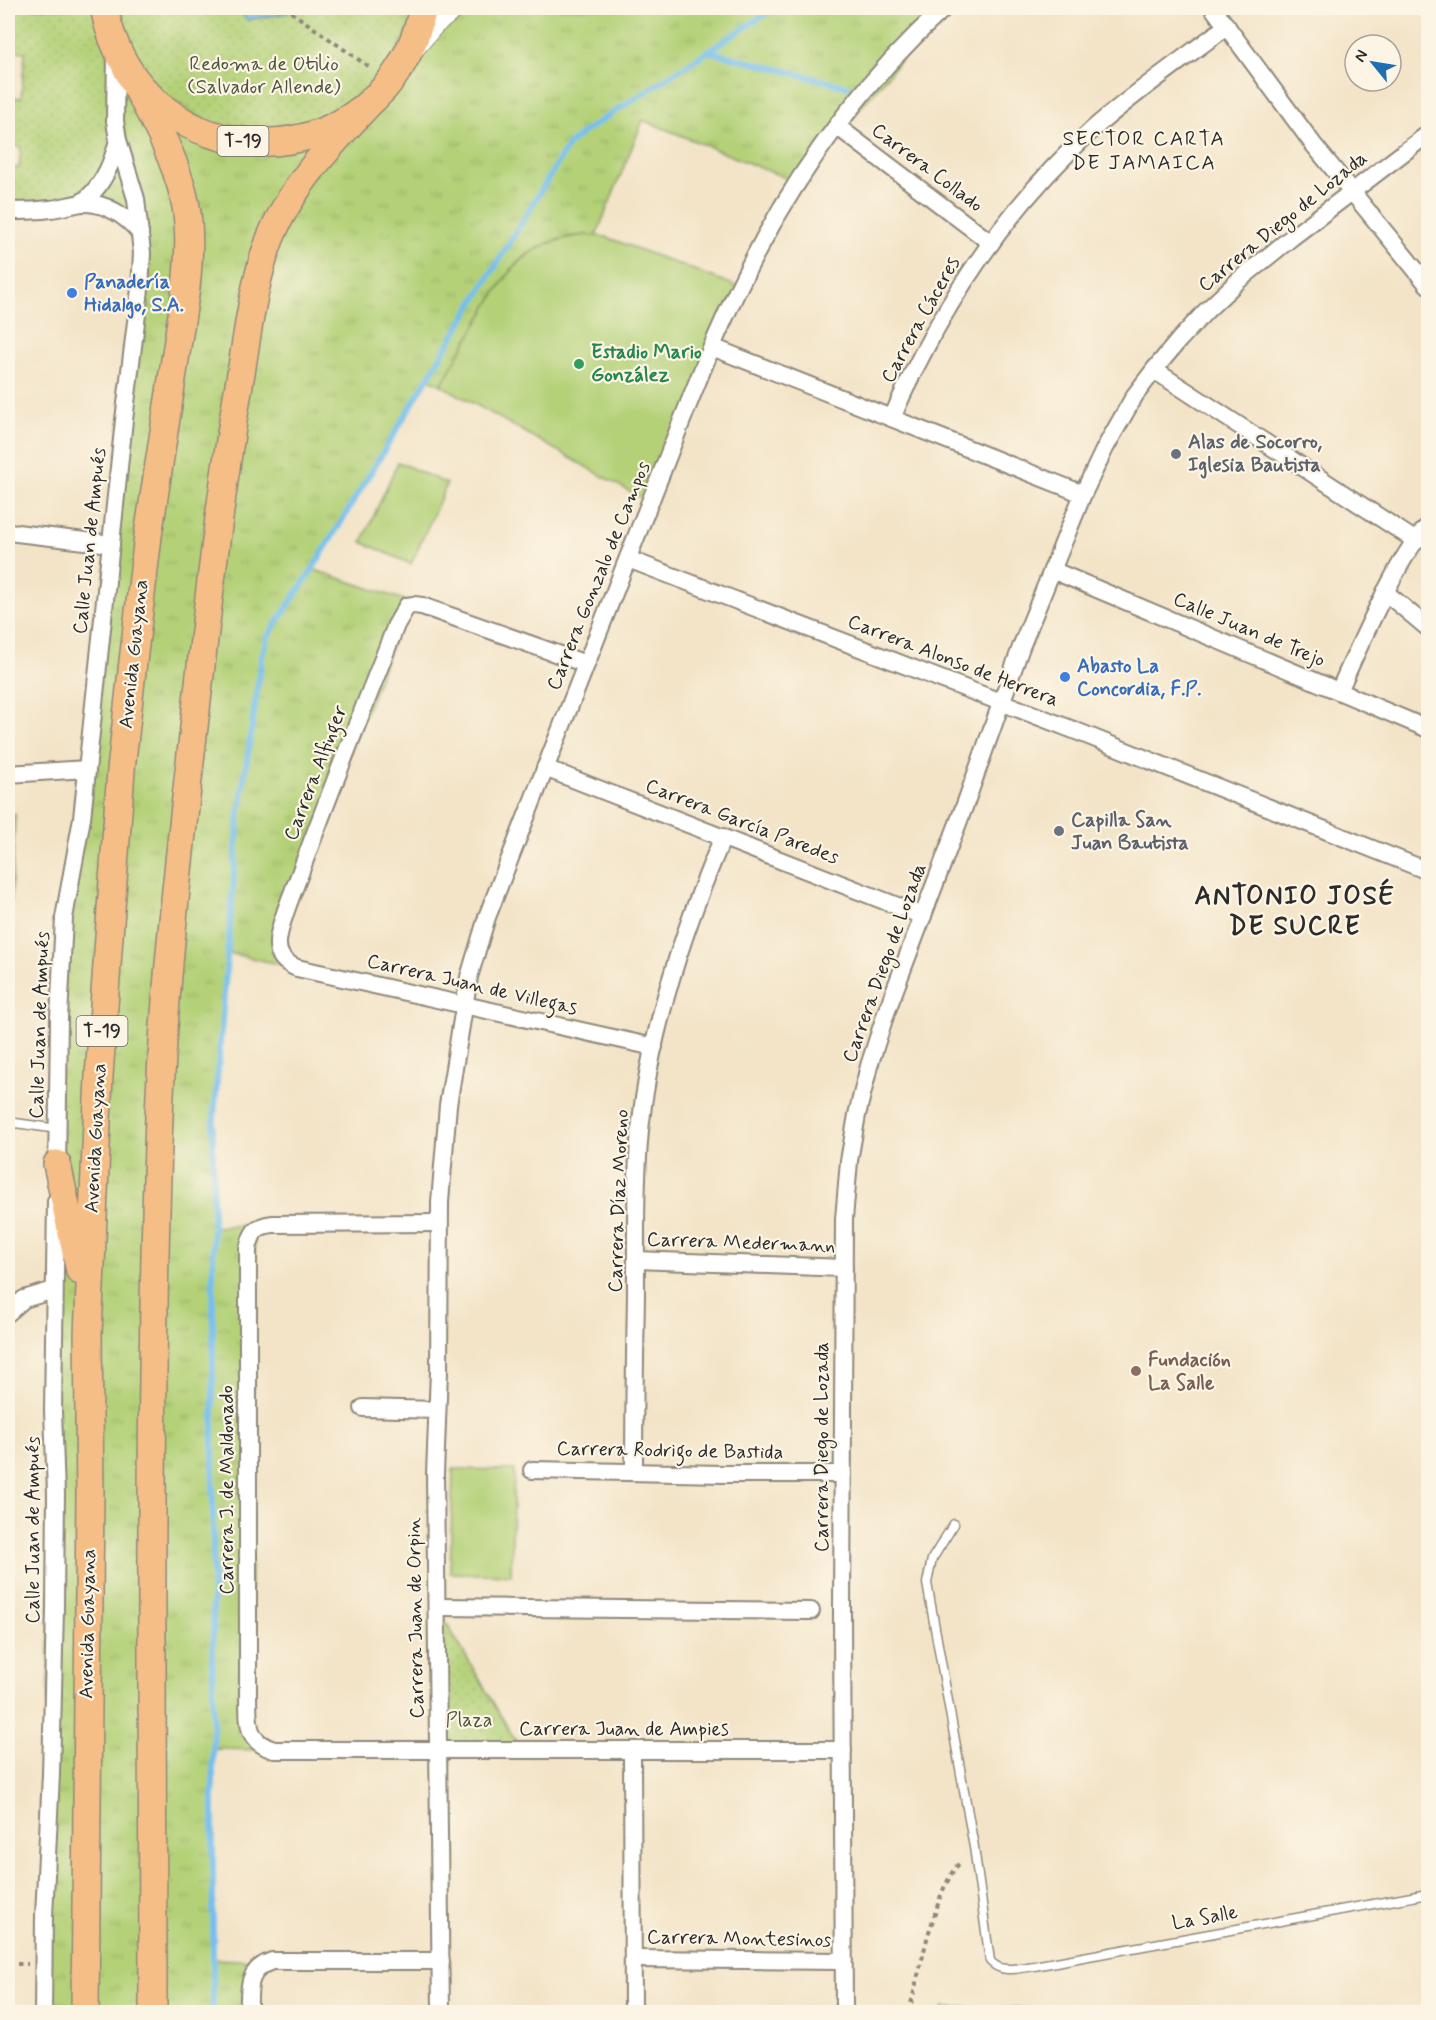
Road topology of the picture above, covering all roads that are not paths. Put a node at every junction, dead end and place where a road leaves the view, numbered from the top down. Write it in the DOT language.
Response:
graph roads {
  1 [pos="104,8"];
  2 [pos="423,8"];
  3 [pos="455,8"];
  4 [pos="944,8"];
  5 [pos="1213,8"];
  6 [pos="1227,26"];
  7 [pos="121,57"];
  8 [pos="390,80"];
  9 [pos="838,127"];
  10 [pos="1428,134"];
  11 [pos="118,140"];
  12 [pos="1352,192"];
  13 [pos="81,203"];
  14 [pos="8,211"];
  15 [pos="140,233"];
  16 [pos="991,243"];
  17 [pos="1428,285"];
  18 [pos="712,347"];
  19 [pos="1154,370"];
  20 [pos="892,418"];
  21 [pos="1083,494"];
  22 [pos="1428,526"];
  23 [pos="8,532"];
  24 [pos="1416,541"];
  25 [pos="111,544"];
  26 [pos="628,559"];
  27 [pos="1052,570"];
  28 [pos="1385,592"];
  29 [pos="1428,628"];
  30 [pos="586,664"];
  31 [pos="1340,691"];
  32 [pos="1001,702"];
  33 [pos="1428,729"];
  34 [pos="545,768"];
  35 [pos="87,769"];
  36 [pos="8,774"];
  37 [pos="723,837"];
  38 [pos="1428,871"];
  39 [pos="923,916"];
  40 [pos="283,958"];
  41 [pos="464,1004"];
  42 [pos="654,1047"];
  43 [pos="8,1122"];
  44 [pos="58,1129"];
  45 [pos="57,1164"];
  46 [pos="439,1223"];
  47 [pos="636,1260"];
  48 [pos="844,1268"];
  49 [pos="54,1290"];
  50 [pos="8,1313"];
  51 [pos="88,1314"];
  52 [pos="363,1408"];
  53 [pos="437,1410"];
  54 [pos="532,1470"];
  55 [pos="634,1472"];
  56 [pos="843,1474"];
  57 [pos="954,1524"];
  58 [pos="437,1608"];
  59 [pos="811,1611"];
  60 [pos="262,1745"];
  61 [pos="439,1750"];
  62 [pos="632,1750"];
  63 [pos="843,1750"];
  64 [pos="1428,1894"];
  65 [pos="633,1959"];
  66 [pos="441,1961"];
  67 [pos="843,1961"];
  68 [pos="43,2013"];
  69 [pos="85,2013"];
  70 [pos="153,2013"];
  71 [pos="249,2013"];
  72 [pos="441,2013"];
  73 [pos="633,2013"];
  74 [pos="844,2013"];
  1 -- 7 [label="highway, T-19"];
  2 -- 8 [label="highway, T-19"];
  3 -- 8 [label="street"];
  4 -- 9 [label="street, Carrera Gonzalo de Campos"];
  5 -- 6 [label="street"];
  6 -- 12 [label="street"];
  6 -- 16 [label="street, Carrera Cáceres"];
  7 -- 8 [label="highway, T-19"];
  7 -- 11 [label="street, Calle Juan de Ampués"];
  7 -- 51 [label="highway, Avenida Guayana / T-19"];
  8 -- 70 [label="highway, T-19"];
  9 -- 16 [label="street, Carrera Collado"];
  9 -- 18 [label="street, Carrera Gonzalo de Campos"];
  10 -- 12 [label="street, Carrera Diego de Lozada"];
  11 -- 13 [label="street"];
  11 -- 15 [label="street, Calle Juan de Ampués"];
  12 -- 17 [label="street"];
  12 -- 19 [label="street, Carrera Diego de Lozada"];
  13 -- 14 [label="street"];
  13 -- 15 [label="street"];
  15 -- 25 [label="street, Calle Juan de Ampués"];
  16 -- 20 [label="street, Carrera Cáceres"];
  18 -- 20 [label="street"];
  18 -- 26 [label="street, Carrera Gonzalo de Campos"];
  19 -- 21 [label="street, Carrera Diego de Lozada"];
  19 -- 24 [label="street"];
  20 -- 21 [label="street"];
  21 -- 27 [label="street, Carrera Diego de Lozada"];
  22 -- 24 [label="street"];
  23 -- 25 [label="street"];
  24 -- 28 [label="street"];
  25 -- 35 [label="street, Calle Juan de Ampués"];
  26 -- 30 [label="street, Carrera Gonzalo de Campos"];
  26 -- 32 [label="street, Carrera Alonso de Herrera"];
  27 -- 31 [label="street, Calle Juan de Trejo"];
  27 -- 32 [label="street, Carrera Diego de Lozada"];
  28 -- 29 [label="street"];
  28 -- 31 [label="street"];
  30 -- 34 [label="street, Carrera Gonzalo de Campos"];
  30 -- 40 [label="street, Carrera Alfinger"];
  31 -- 33 [label="street, Calle Juan de Trejo"];
  32 -- 38 [label="street, Carrera Alonso de Herrera"];
  32 -- 39 [label="street, Carrera Diego de Lozada"];
  34 -- 37 [label="street, Carrera García Paredes"];
  34 -- 41 [label="street, Carrera Gonzalo de Campos"];
  35 -- 36 [label="street"];
  35 -- 44 [label="street, Calle Juan de Ampués"];
  37 -- 39 [label="street, Carrera García Paredes"];
  37 -- 42 [label="street, Carrera Díaz Moreno"];
  39 -- 48 [label="street, Carrera Diego de Lozada"];
  40 -- 41 [label="street, Carrera Juan de Villegas"];
  41 -- 42 [label="street, Carrera Juan de Villegas"];
  41 -- 46 [label="street, Carrera Gonzalo de Campos"];
  42 -- 47 [label="street, Carrera Díaz Moreno"];
  43 -- 44 [label="lane"];
  44 -- 45 [label="street, Calle Juan de Ampués"];
  45 -- 49 [label="street, Calle Juan de Ampués"];
  45 -- 51 [label="highway, T-19"];
  46 -- 53 [label="street, Carrera Juan de Orpin"];
  46 -- 60 [label="street, Carrera J. de Maldonado"];
  47 -- 48 [label="street, Carrera Medermann"];
  47 -- 55 [label="street, Carrera Díaz Moreno"];
  48 -- 56 [label="street, Carrera Diego de Lozada"];
  49 -- 50 [label="street"];
  49 -- 68 [label="street, Calle Juan de Ampués"];
  51 -- 69 [label="highway, Avenida Guayana / T-19"];
  52 -- 53 [label="street"];
  53 -- 58 [label="street, Carrera Juan de Orpin"];
  54 -- 55 [label="street, Carrera Rodrigo de Bastida"];
  55 -- 56 [label="street, Carrera Rodrigo de Bastida"];
  56 -- 63 [label="street, Carrera Diego de Lozada"];
  57 -- 64 [label="lane, La Salle"];
  58 -- 59 [label="street"];
  58 -- 61 [label="street, Carrera Juan de Orpin"];
  60 -- 61 [label="street, Carrera Juan de Ampies"];
  61 -- 62 [label="street, Carrera Juan de Ampies"];
  61 -- 66 [label="street, Carrera Juan de Orpin"];
  62 -- 63 [label="street, Carrera Juan de Ampies"];
  62 -- 65 [label="street"];
  63 -- 67 [label="street, Carrera Diego de Lozada"];
  65 -- 67 [label="street, Carrera Montesinos"];
  65 -- 73 [label="street"];
  66 -- 71 [label="street"];
  66 -- 72 [label="street, Carrera Juan de Orpin"];
  67 -- 74 [label="street, Carrera Diego de Lozada"];
}
